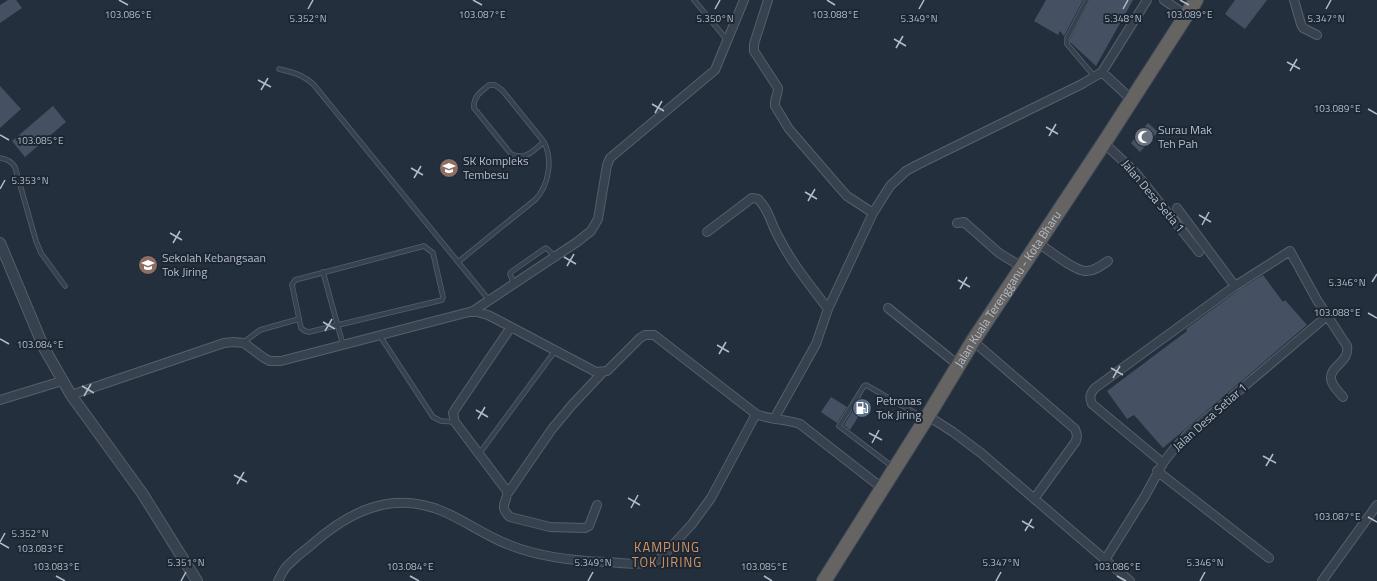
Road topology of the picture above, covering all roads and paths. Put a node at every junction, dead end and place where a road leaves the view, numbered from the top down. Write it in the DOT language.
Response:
graph roads {
  1 [pos="694,0"];
  2 [pos="744,0"];
  3 [pos="768,0"];
  4 [pos="1087,0"];
  5 [pos="1147,0"];
  6 [pos="1164,0"];
  7 [pos="1196,0"];
  8 [pos="1294,0"];
  9 [pos="1186,15"];
  10 [pos="1316,35"];
  11 [pos="728,40"];
  12 [pos="279,69"];
  13 [pos="1098,74"];
  14 [pos="1132,100"];
  15 [pos="544,142"];
  16 [pos="1104,143"];
  17 [pos="0,158"];
  18 [pos="1177,208"];
  19 [pos="873,213"];
  20 [pos="957,222"];
  21 [pos="707,232"];
  22 [pos="0,243"];
  23 [pos="1038,243"];
  24 [pos="1199,252"];
  25 [pos="555,257"];
  26 [pos="1108,261"];
  27 [pos="458,262"];
  28 [pos="1022,267"];
  29 [pos="323,272"];
  30 [pos="514,284"];
  31 [pos="65,286"];
  32 [pos="1234,286"];
  33 [pos="490,300"];
  34 [pos="888,308"];
  35 [pos="828,309"];
  36 [pos="473,311"];
  37 [pos="1327,316"];
  38 [pos="299,319"];
  39 [pos="338,325"];
  40 [pos="511,327"];
  41 [pos="380,335"];
  42 [pos="973,341"];
  43 [pos="244,343"];
  44 [pos="343,345"];
  45 [pos="555,350"];
  46 [pos="958,365"];
  47 [pos="602,372"];
  48 [pos="62,381"];
  49 [pos="71,395"];
  50 [pos="1342,397"];
  51 [pos="0,400"];
  52 [pos="756,414"];
  53 [pos="927,417"];
  54 [pos="774,419"];
  55 [pos="455,422"];
  56 [pos="479,454"];
  57 [pos="1163,463"];
  58 [pos="895,468"];
  59 [pos="1157,471"];
  60 [pos="882,488"];
  61 [pos="508,493"];
  62 [pos="1034,499"];
  63 [pos="597,505"];
  64 [pos="1377,505"];
  65 [pos="1270,558"];
  66 [pos="1105,560"];
  67 [pos="197,581"];
  68 [pos="278,581"];
  69 [pos="824,581"];
  70 [pos="1130,581"];
  71 [pos="1322,581"];
  1 -- 11 [label="lane"];
  2 -- 11 [label="street"];
  3 -- 19 [label="street"];
  4 -- 13 [label="lane"];
  5 -- 13 [label="street"];
  6 -- 9 [label="street"];
  7 -- 9 [label="highway, Jalan Kuala Terengganu - Kota Bharu"];
  8 -- 10 [label="street"];
  9 -- 14 [label="highway, Jalan Kuala Terengganu - Kota Bharu"];
  11 -- 25 [label="street"];
  12 -- 27 [label="lane"];
  13 -- 14 [label="street"];
  13 -- 19 [label="street"];
  14 -- 16 [label="highway, Jalan Kuala Terengganu - Kota Bharu"];
  15 -- 15 [label="lane"];
  15 -- 27 [label="lane"];
  16 -- 23 [label="highway, Jalan Kuala Terengganu - Kota Bharu"];
  16 -- 24 [label="street, Jalan Desa Setia 1"];
  17 -- 31 [label="lane"];
  18 -- 32 [label="street, Jalan Desa Setia 1"];
  19 -- 35 [label="street"];
  20 -- 28 [label="street"];
  21 -- 35 [label="street"];
  22 -- 48 [label="street"];
  23 -- 26 [label="street"];
  23 -- 28 [label="highway, Jalan Kuala Terengganu - Kota Bharu"];
  25 -- 30 [label="street"];
  25 -- 30 [label="lane"];
  27 -- 33 [label="lane"];
  28 -- 42 [label="highway, Jalan Kuala Terengganu - Kota Bharu"];
  29 -- 38 [label="lane"];
  29 -- 39 [label="lane"];
  29 -- 39 [label="lane"];
  30 -- 33 [label="street"];
  32 -- 37 [label="street"];
  32 -- 57 [label="street"];
  33 -- 36 [label="street"];
  34 -- 46 [label="street"];
  35 -- 54 [label="street"];
  36 -- 40 [label="street"];
  36 -- 41 [label="street"];
  37 -- 50 [label="street"];
  37 -- 57 [label="street, Jalan Desa Setiar 1"];
  38 -- 39 [label="lane"];
  38 -- 43 [label="lane"];
  39 -- 44 [label="lane"];
  40 -- 45 [label="street"];
  40 -- 55 [label="street"];
  41 -- 44 [label="street"];
  41 -- 55 [label="lane"];
  42 -- 46 [label="highway, Jalan Kuala Terengganu - Kota Bharu"];
  42 -- 62 [label="street"];
  43 -- 44 [label="street"];
  43 -- 49 [label="street"];
  45 -- 47 [label="street"];
  45 -- 56 [label="lane"];
  46 -- 53 [label="highway, Jalan Kuala Terengganu - Kota Bharu"];
  47 -- 52 [label="street"];
  47 -- 61 [label="street"];
  48 -- 49 [label="street"];
  48 -- 51 [label="street"];
  49 -- 67 [label="street"];
  52 -- 54 [label="street"];
  52 -- 68 [label="street"];
  53 -- 58 [label="highway, Jalan Kuala Terengganu - Kota Bharu"];
  53 -- 58 [label="lane"];
  53 -- 62 [label="street"];
  54 -- 60 [label="street"];
  55 -- 56 [label="street"];
  56 -- 61 [label="street"];
  57 -- 59 [label="street, Jalan Desa Setiar 1"];
  58 -- 60 [label="highway, Jalan Kuala Terengganu - Kota Bharu"];
  59 -- 65 [label="street"];
  59 -- 66 [label="street, Jalan Desa Setiar 1"];
  60 -- 69 [label="highway, Jalan Kuala Terengganu - Kota Bharu"];
  61 -- 63 [label="street"];
  62 -- 66 [label="street"];
  64 -- 71 [label="street"];
  66 -- 70 [label="street"];
}
